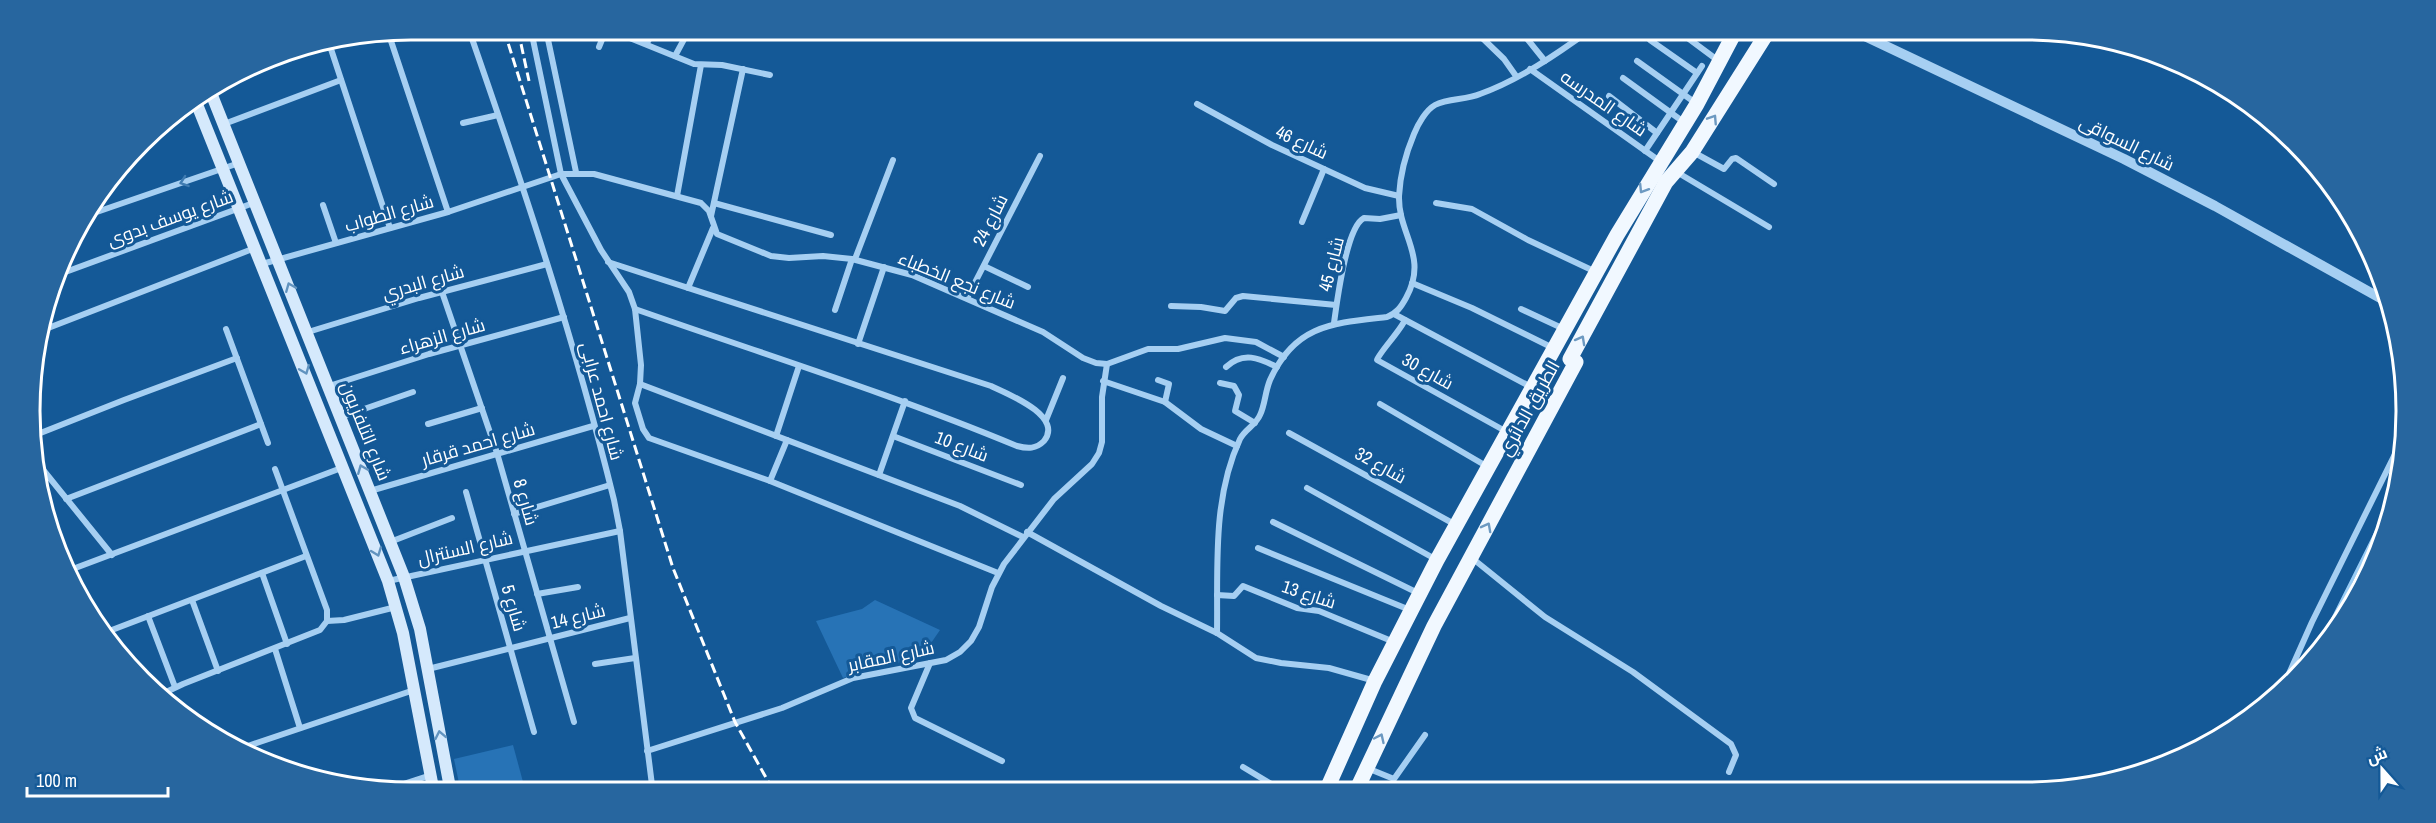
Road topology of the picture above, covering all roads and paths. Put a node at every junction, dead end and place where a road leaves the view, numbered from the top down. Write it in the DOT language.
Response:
graph roads {
  1 [pos="472,40"];
  2 [pos="533,40"];
  3 [pos="548,40"];
  4 [pos="603,40"];
  5 [pos="638,40"];
  6 [pos="649,40"];
  7 [pos="683,40"];
  8 [pos="1484,40"];
  9 [pos="1528,40"];
  10 [pos="1575,40"];
  11 [pos="1650,40"];
  12 [pos="1690,40"];
  13 [pos="1731,40"];
  14 [pos="1763,40"];
  15 [pos="1873,40"];
  16 [pos="390,41"];
  17 [pos="647,43"];
  18 [pos="599,47"];
  19 [pos="331,50"];
  20 [pos="675,56"];
  21 [pos="1545,61"];
  22 [pos="1637,61"];
  23 [pos="1720,62"];
  24 [pos="701,65"];
  25 [pos="1702,66"];
  26 [pos="743,69"];
  27 [pos="1530,69"];
  28 [pos="1697,73"];
  29 [pos="770,75"];
  30 [pos="1516,76"];
  31 [pos="1623,78"];
  32 [pos="341,80"];
  33 [pos="1683,94"];
  34 [pos="1609,96"];
  35 [pos="213,98"];
  36 [pos="1197,104"];
  37 [pos="1697,104"];
  38 [pos="198,108"];
  39 [pos="1671,113"];
  40 [pos="498,115"];
  41 [pos="463,123"];
  42 [pos="224,124"];
  43 [pos="1685,124"];
  44 [pos="1657,133"];
  45 [pos="1645,151"];
  46 [pos="1692,152"];
  47 [pos="1040,156"];
  48 [pos="893,160"];
  49 [pos="239,162"];
  50 [pos="1660,162"];
  51 [pos="223,168"];
  52 [pos="1324,169"];
  53 [pos="1675,171"];
  54 [pos="576,172"];
  55 [pos="561,174"];
  56 [pos="1774,184"];
  57 [pos="523,185"];
  58 [pos="677,196"];
  59 [pos="1399,196"];
  60 [pos="256,202"];
  61 [pos="714,203"];
  62 [pos="1436,203"];
  63 [pos="323,205"];
  64 [pos="240,208"];
  65 [pos="99,211"];
  66 [pos="447,212"];
  67 [pos="1401,215"];
  68 [pos="711,216"];
  69 [pos="1302,222"];
  70 [pos="1769,227"];
  71 [pos="390,228"];
  72 [pos="713,228"];
  73 [pos="831,235"];
  74 [pos="336,243"];
  75 [pos="256,248"];
  76 [pos="279,259"];
  77 [pos="854,259"];
  78 [pos="609,262"];
  79 [pos="262,264"];
  80 [pos="547,264"];
  81 [pos="984,266"];
  82 [pos="884,267"];
  83 [pos="69,271"];
  84 [pos="1596,272"];
  85 [pos="1412,283"];
  86 [pos="1028,287"];
  87 [pos="688,288"];
  88 [pos="442,292"];
  89 [pos="2377,296"];
  90 [pos="967,298"];
  91 [pos="1336,305"];
  92 [pos="1171,306"];
  93 [pos="635,309"];
  94 [pos="1521,309"];
  95 [pos="835,310"];
  96 [pos="1394,314"];
  97 [pos="564,317"];
  98 [pos="1405,320"];
  99 [pos="1334,323"];
  100 [pos="50,327"];
  101 [pos="226,329"];
  102 [pos="1564,330"];
  103 [pos="308,333"];
  104 [pos="858,344"];
  105 [pos="460,346"];
  106 [pos="1554,349"];
  107 [pos="1284,357"];
  108 [pos="237,358"];
  109 [pos="1107,364"];
  110 [pos="799,366"];
  111 [pos="1226,367"];
  112 [pos="1277,367"];
  113 [pos="1063,378"];
  114 [pos="1158,380"];
  115 [pos="1103,381"];
  116 [pos="1220,383"];
  117 [pos="640,384"];
  118 [pos="329,386"];
  119 [pos="1533,387"];
  120 [pos="413,392"];
  121 [pos="905,401"];
  122 [pos="1165,402"];
  123 [pos="1380,404"];
  124 [pos="482,408"];
  125 [pos="341,417"];
  126 [pos="1046,420"];
  127 [pos="1255,423"];
  128 [pos="261,424"];
  129 [pos="428,424"];
  130 [pos="593,426"];
  131 [pos="1508,432"];
  132 [pos="41,433"];
  133 [pos="1289,433"];
  134 [pos="776,436"];
  135 [pos="893,436"];
  136 [pos="787,440"];
  137 [pos="268,443"];
  138 [pos="1237,446"];
  139 [pos="497,453"];
  140 [pos="2392,460"];
  141 [pos="344,467"];
  142 [pos="274,469"];
  143 [pos="1486,471"];
  144 [pos="46,474"];
  145 [pos="879,475"];
  146 [pos="770,480"];
  147 [pos="610,485"];
  148 [pos="1021,485"];
  149 [pos="1508,487"];
  150 [pos="1306,488"];
  151 [pos="282,491"];
  152 [pos="370,491"];
  153 [pos="466,492"];
  154 [pos="66,499"];
  155 [pos="514,514"];
  156 [pos="452,518"];
  157 [pos="1273,522"];
  158 [pos="1456,525"];
  159 [pos="620,531"];
  160 [pos="1025,535"];
  161 [pos="390,542"];
  162 [pos="1258,548"];
  163 [pos="524,550"];
  164 [pos="112,555"];
  165 [pos="306,556"];
  166 [pos="1471,557"];
  167 [pos="485,559"];
  168 [pos="1437,560"];
  169 [pos="76,568"];
  170 [pos="262,573"];
  171 [pos="998,573"];
  172 [pos="404,577"];
  173 [pos="388,581"];
  174 [pos="578,587"];
  175 [pos="537,594"];
  176 [pos="1419,594"];
  177 [pos="1217,595"];
  178 [pos="192,600"];
  179 [pos="396,607"];
  180 [pos="1411,610"];
  181 [pos="148,616"];
  182 [pos="630,618"];
  183 [pos="327,621"];
  184 [pos="420,629"];
  185 [pos="112,630"];
  186 [pos="403,633"];
  187 [pos="1217,633"];
  188 [pos="550,638"];
  189 [pos="1394,643"];
  190 [pos="287,644"];
  191 [pos="510,648"];
  192 [pos="275,649"];
  193 [pos="635,658"];
  194 [pos="930,663"];
  195 [pos="595,664"];
  196 [pos="428,669"];
  197 [pos="2291,669"];
  198 [pos="218,671"];
  199 [pos="1375,681"];
  200 [pos="175,687"];
  201 [pos="414,689"];
  202 [pos="168,691"];
  203 [pos="574,722"];
  204 [pos="300,728"];
  205 [pos="534,732"];
  206 [pos="1425,735"];
  207 [pos="250,745"];
  208 [pos="647,751"];
  209 [pos="1002,761"];
  210 [pos="1243,767"];
  211 [pos="1366,767"];
  212 [pos="1729,772"];
  213 [pos="431,775"];
  214 [pos="410,782"];
  215 [pos="432,782"];
  216 [pos="449,782"];
  217 [pos="651,782"];
  218 [pos="1268,782"];
  219 [pos="1330,782"];
  220 [pos="1360,782"];
  1 -- 40 [label="street, شارع احمد عرابى"];
  2 -- 55 [label="street"];
  3 -- 54 [label="street"];
  4 -- 18 [label="street"];
  5 -- 17 [label="street"];
  6 -- 17 [label="street"];
  7 -- 20 [label="street"];
  8 -- 30 [label="street"];
  9 -- 21 [label="street"];
  10 -- 21 [label="street"];
  11 -- 28 [label="street"];
  12 -- 23 [label="street"];
  13 -- 23 [label="main road, الطريق الدائري"];
  46 -- 14 [label="main road, الطريق الدائري, one-way"];
  15 -- 89 [label="street, شارع السواقى"];
  16 -- 66 [label="street"];
  17 -- 20 [label="street"];
  19 -- 32 [label="street"];
  20 -- 24 [label="street"];
  21 -- 27 [label="street"];
  22 -- 33 [label="street"];
  23 -- 37 [label="main road, الطريق الدائري"];
  24 -- 26 [label="street"];
  24 -- 58 [label="street"];
  25 -- 28 [label="street"];
  26 -- 29 [label="street"];
  26 -- 61 [label="street"];
  27 -- 30 [label="street"];
  27 -- 45 [label="street, شارع المدرسه"];
  28 -- 33 [label="street"];
  30 -- 59 [label="street"];
  31 -- 39 [label="street"];
  32 -- 42 [label="street"];
  32 -- 71 [label="street"];
  33 -- 37 [label="street"];
  33 -- 39 [label="street"];
  34 -- 44 [label="street"];
  35 -- 42 [label="main road, شارع التلفزيون"];
  36 -- 52 [label="street, شارع 46"];
  37 -- 43 [label="main road, الطريق الدائري"];
  38 -- 51 [label="main road, شارع التلفزيون"];
  39 -- 43 [label="street"];
  39 -- 44 [label="street"];
  40 -- 41 [label="street"];
  40 -- 57 [label="street, شارع احمد عرابى"];
  42 -- 49 [label="main road, شارع التلفزيون"];
  43 -- 50 [label="main road, الطريق الدائري"];
  44 -- 45 [label="street"];
  45 -- 50 [label="street, شارع المدرسه"];
  46 -- 53 [label="main road, الطريق الدائري"];
  46 -- 56 [label="street"];
  47 -- 81 [label="street, شارع 24"];
  48 -- 77 [label="street"];
  49 -- 51 [label="street"];
  49 -- 60 [label="main road, شارع التلفزيون"];
  50 -- 84 [label="main road, الطريق الدائري, one-way"];
  51 -- 64 [label="main road, شارع التلفزيون"];
  51 -- 65 [label="street, one-way"];
  52 -- 59 [label="street, شارع 46"];
  52 -- 69 [label="street"];
  53 -- 70 [label="street"];
  149 -- 53 [label="main road, الطريق الدائري, one-way"];
  54 -- 55 [label="street"];
  54 -- 58 [label="street"];
  55 -- 57 [label="street"];
  55 -- 78 [label="street"];
  57 -- 66 [label="street, شارع الطواب"];
  57 -- 80 [label="street, شارع احمد عرابى"];
  58 -- 68 [label="street"];
  59 -- 67 [label="street"];
  60 -- 64 [label="street, شارع يوسف بدوى"];
  60 -- 76 [label="main road, شارع التلفزيون"];
  61 -- 68 [label="street"];
  61 -- 73 [label="street"];
  62 -- 84 [label="street"];
  63 -- 74 [label="street"];
  64 -- 75 [label="main road, شارع التلفزيون"];
  64 -- 83 [label="street, شارع يوسف بدوى"];
  66 -- 71 [label="street, شارع الطواب"];
  67 -- 85 [label="street"];
  67 -- 91 [label="street, شارع 45"];
  68 -- 72 [label="street"];
  71 -- 74 [label="street, شارع الطواب"];
  72 -- 77 [label="street, شارع نجع الخطباء"];
  72 -- 87 [label="street"];
  74 -- 76 [label="street, شارع الطواب"];
  75 -- 79 [label="main road, شارع التلفزيون"];
  75 -- 100 [label="street"];
  76 -- 79 [label="street, شارع الطواب"];
  103 -- 76 [label="main road, شارع التلفزيون, one-way"];
  77 -- 82 [label="street, شارع نجع الخطباء"];
  77 -- 95 [label="street"];
  78 -- 87 [label="street"];
  78 -- 93 [label="street"];
  79 -- 141 [label="main road, شارع التلفزيون, one-way"];
  80 -- 88 [label="street, شارع البدري"];
  80 -- 97 [label="street, شارع احمد عرابى"];
  81 -- 86 [label="street"];
  81 -- 90 [label="street, شارع 24"];
  82 -- 90 [label="street, شارع نجع الخطباء"];
  82 -- 104 [label="street"];
  84 -- 102 [label="main road, الطريق الدائري"];
  85 -- 96 [label="street"];
  85 -- 106 [label="street"];
  87 -- 104 [label="street"];
  88 -- 103 [label="street, شارع البدري"];
  88 -- 105 [label="street, شارع 8"];
  90 -- 109 [label="street, شارع نجع الخطباء"];
  91 -- 92 [label="street"];
  91 -- 99 [label="street, شارع 45"];
  93 -- 110 [label="street"];
  93 -- 117 [label="street"];
  94 -- 102 [label="street"];
  96 -- 98 [label="street"];
  96 -- 99 [label="street"];
  97 -- 105 [label="street, شارع الزهراء"];
  97 -- 130 [label="street, شارع احمد عرابى"];
  98 -- 119 [label="street"];
  98 -- 131 [label="street, شارع 30"];
  99 -- 107 [label="street"];
  101 -- 108 [label="street"];
  102 -- 106 [label="main road, الطريق الدائري"];
  103 -- 118 [label="main road, شارع التلفزيون"];
  104 -- 126 [label="street"];
  105 -- 118 [label="street, شارع الزهراء"];
  105 -- 124 [label="street, شارع 8"];
  106 -- 119 [label="main road, الطريق الدائري"];
  107 -- 109 [label="street"];
  107 -- 112 [label="street"];
  108 -- 128 [label="street"];
  108 -- 132 [label="street"];
  109 -- 115 [label="street, شارع المقابر"];
  110 -- 121 [label="street"];
  110 -- 134 [label="street"];
  111 -- 112 [label="street"];
  112 -- 127 [label="street"];
  113 -- 126 [label="street"];
  114 -- 122 [label="street"];
  115 -- 122 [label="street"];
  115 -- 160 [label="street, شارع المقابر"];
  116 -- 127 [label="street"];
  117 -- 134 [label="street"];
  117 -- 146 [label="street"];
  118 -- 125 [label="main road, شارع التلفزيون"];
  119 -- 131 [label="main road, الطريق الدائري"];
  120 -- 125 [label="street"];
  121 -- 126 [label="street"];
  121 -- 135 [label="street"];
  122 -- 138 [label="street"];
  123 -- 143 [label="street"];
  124 -- 129 [label="street"];
  124 -- 139 [label="street, شارع 8"];
  152 -- 125 [label="main road, شارع التلفزيون, one-way"];
  127 -- 138 [label="street"];
  128 -- 137 [label="street"];
  128 -- 154 [label="street"];
  130 -- 139 [label="street, شارع احمد قرقار"];
  130 -- 147 [label="street, شارع احمد عرابى"];
  131 -- 143 [label="main road, الطريق الدائري"];
  133 -- 158 [label="street, شارع 32"];
  134 -- 136 [label="street"];
  135 -- 145 [label="street"];
  135 -- 148 [label="street, شارع 10"];
  136 -- 145 [label="street"];
  136 -- 146 [label="street"];
  138 -- 177 [label="street"];
  139 -- 152 [label="street, شارع احمد قرقار"];
  139 -- 155 [label="street, شارع 8"];
  140 -- 197 [label="street"];
  141 -- 151 [label="street"];
  141 -- 173 [label="main road, شارع التلفزيون, one-way"];
  142 -- 151 [label="street"];
  143 -- 149 [label="main road"];
  143 -- 158 [label="main road, الطريق الدائري"];
  144 -- 154 [label="street"];
  145 -- 160 [label="street"];
  146 -- 171 [label="street"];
  147 -- 155 [label="street"];
  147 -- 159 [label="street, شارع احمد عرابى"];
  166 -- 149 [label="main road, الطريق الدائري, one-way"];
  150 -- 168 [label="street"];
  151 -- 164 [label="street"];
  151 -- 165 [label="street"];
  152 -- 161 [label="main road, شارع التلفزيون"];
  153 -- 167 [label="street, شارع 5"];
  154 -- 164 [label="street"];
  155 -- 163 [label="street, شارع 8"];
  156 -- 161 [label="street"];
  157 -- 176 [label="street"];
  158 -- 168 [label="main road, الطريق الدائري"];
  159 -- 163 [label="street, شارع السنترال"];
  159 -- 182 [label="street, شارع احمد عرابى"];
  160 -- 171 [label="street, شارع المقابر"];
  160 -- 187 [label="street"];
  161 -- 172 [label="main road, شارع التلفزيون"];
  162 -- 180 [label="street"];
  163 -- 167 [label="street, شارع السنترال"];
  163 -- 175 [label="street, شارع 8"];
  164 -- 169 [label="street"];
  165 -- 170 [label="street"];
  165 -- 183 [label="street"];
  211 -- 166 [label="main road, الطريق الدائري, one-way"];
  166 -- 212 [label="street"];
  167 -- 172 [label="street, شارع السنترال"];
  167 -- 191 [label="street, شارع 5"];
  168 -- 176 [label="main road, الطريق الدائري"];
  170 -- 178 [label="street"];
  170 -- 190 [label="street"];
  171 -- 194 [label="street, شارع المقابر"];
  172 -- 173 [label="street, شارع السنترال"];
  172 -- 184 [label="main road, شارع التلفزيون"];
  173 -- 179 [label="main road, شارع التلفزيون"];
  174 -- 175 [label="street"];
  175 -- 188 [label="street, شارع 8"];
  176 -- 180 [label="main road, الطريق الدائري"];
  177 -- 187 [label="street"];
  177 -- 189 [label="street, شارع 13"];
  178 -- 181 [label="street"];
  178 -- 198 [label="street"];
  179 -- 183 [label="street"];
  179 -- 186 [label="main road, شارع التلفزيون"];
  180 -- 189 [label="main road, الطريق الدائري"];
  181 -- 185 [label="street"];
  181 -- 200 [label="street"];
  182 -- 188 [label="street, شارع 14"];
  182 -- 193 [label="street, شارع احمد عرابى"];
  183 -- 190 [label="street"];
  184 -- 186 [label="main road"];
  184 -- 196 [label="main road, شارع التلفزيون"];
  186 -- 201 [label="main road, شارع التلفزيون"];
  187 -- 199 [label="street"];
  188 -- 191 [label="street, شارع 14"];
  188 -- 203 [label="street, شارع 8"];
  189 -- 199 [label="main road, الطريق الدائري"];
  190 -- 192 [label="street"];
  191 -- 196 [label="street, شارع 14"];
  191 -- 205 [label="street, شارع 5"];
  192 -- 198 [label="street"];
  192 -- 204 [label="street"];
  193 -- 195 [label="street"];
  193 -- 208 [label="street, شارع احمد عرابى"];
  194 -- 208 [label="street, شارع المقابر"];
  194 -- 209 [label="street"];
  216 -- 196 [label="main road, شارع التلفزيون, one-way"];
  198 -- 200 [label="street"];
  199 -- 219 [label="main road, الطريق الدائري"];
  200 -- 202 [label="street"];
  201 -- 204 [label="street"];
  201 -- 213 [label="main road, شارع التلفزيون"];
  204 -- 207 [label="street"];
  206 -- 211 [label="street"];
  208 -- 217 [label="street, شارع احمد عرابى"];
  210 -- 218 [label="street"];
  211 -- 220 [label="main road, الطريق الدائري"];
  213 -- 214 [label="street"];
  213 -- 215 [label="main road, شارع التلفزيون"];
}
